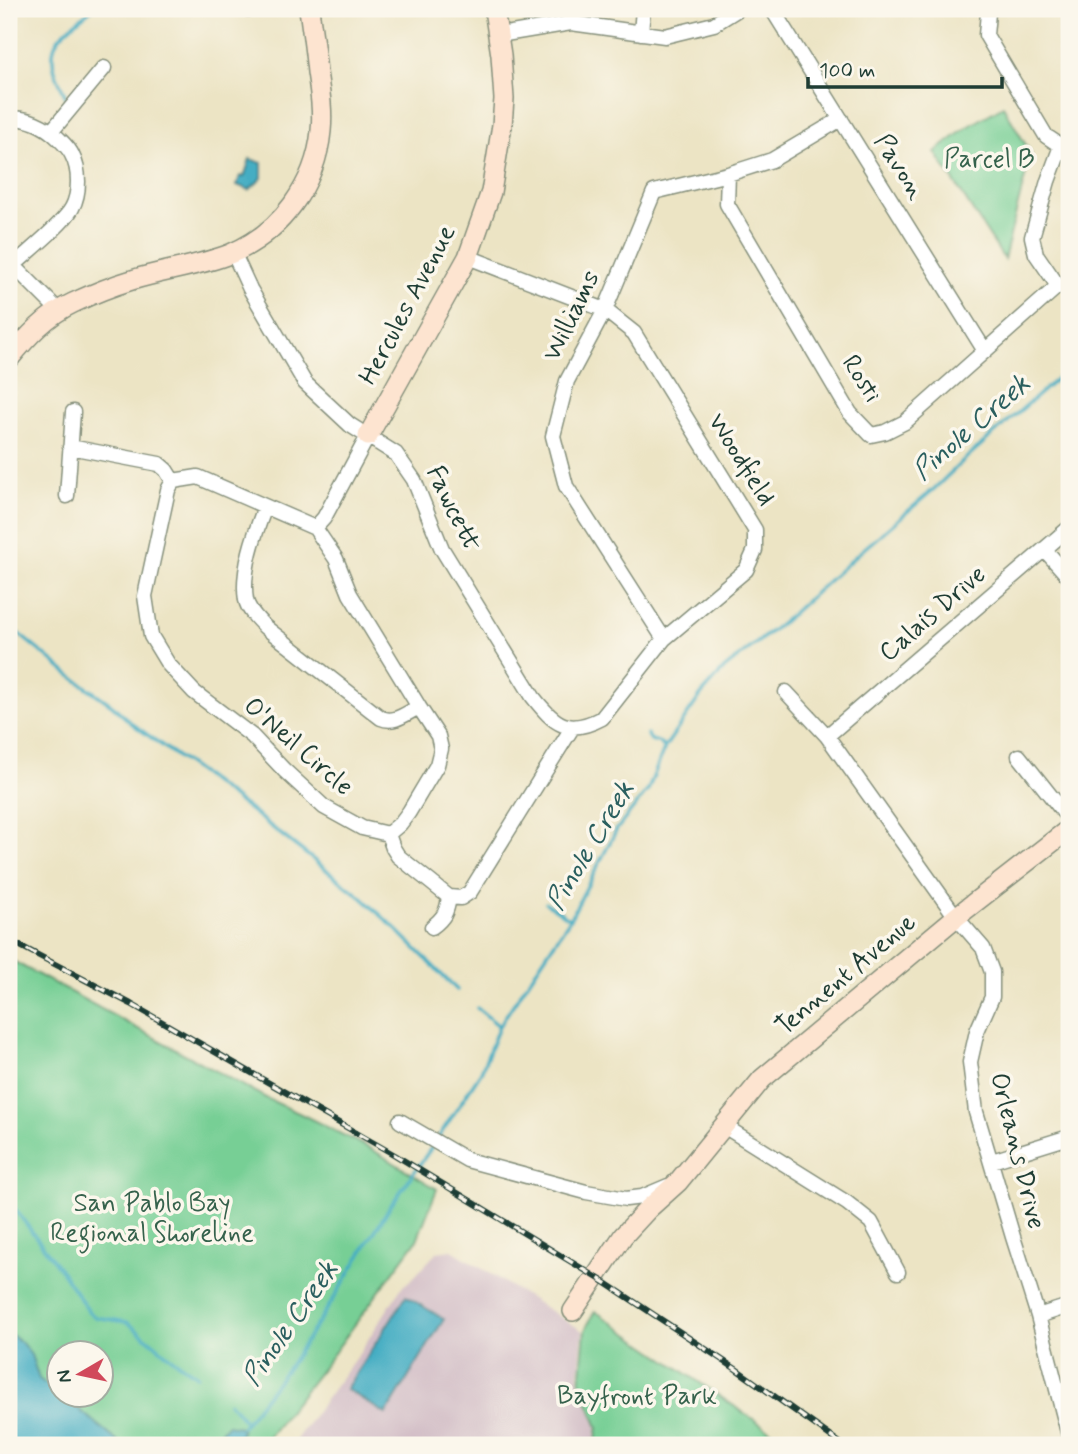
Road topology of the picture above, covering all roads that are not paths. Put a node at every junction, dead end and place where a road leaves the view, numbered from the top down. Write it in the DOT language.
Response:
graph roads {
  1 [pos="309,9"];
  2 [pos="494,9"];
  3 [pos="643,9"];
  4 [pos="737,9"];
  5 [pos="772,9"];
  6 [pos="991,9"];
  7 [pos="641,33"];
  8 [pos="499,35"];
  9 [pos="104,68"];
  10 [pos="9,119"];
  11 [pos="841,119"];
  12 [pos="51,132"];
  13 [pos="1065,145"];
  14 [pos="728,174"];
  15 [pos="233,253"];
  16 [pos="467,257"];
  17 [pos="11,263"];
  18 [pos="605,310"];
  19 [pos="59,311"];
  20 [pos="985,351"];
  21 [pos="9,359"];
  22 [pos="73,412"];
  23 [pos="368,436"];
  24 [pos="70,447"];
  25 [pos="173,481"];
  26 [pos="67,496"];
  27 [pos="265,507"];
  28 [pos="316,528"];
  29 [pos="1069,528"];
  30 [pos="1045,550"];
  31 [pos="1069,578"];
  32 [pos="664,639"];
  33 [pos="786,692"];
  34 [pos="419,707"];
  35 [pos="572,728"];
  36 [pos="827,736"];
  37 [pos="1019,756"];
  38 [pos="1069,819"];
  39 [pos="1069,829"];
  40 [pos="388,834"];
  41 [pos="449,897"];
  42 [pos="956,917"];
  43 [pos="432,927"];
  44 [pos="400,1121"];
  45 [pos="724,1126"];
  46 [pos="1069,1137"];
  47 [pos="992,1161"];
  48 [pos="678,1182"];
  49 [pos="898,1272"];
  50 [pos="1069,1306"];
  51 [pos="573,1311"];
  52 [pos="1038,1316"];
  53 [pos="1069,1436"];
  1 -- 15 [label="street"];
  2 -- 8 [label="street, Hercules Avenue"];
  3 -- 7 [label="street"];
  4 -- 7 [label="street"];
  5 -- 11 [label="street, Pavon"];
  6 -- 13 [label="street"];
  7 -- 8 [label="street"];
  8 -- 16 [label="street, Hercules Avenue"];
  9 -- 12 [label="street"];
  10 -- 12 [label="street"];
  11 -- 14 [label="street, Williams"];
  11 -- 20 [label="street, Pavon"];
  12 -- 17 [label="street"];
  13 -- 20 [label="street, Rosti"];
  14 -- 18 [label="street, Williams"];
  14 -- 20 [label="street, Rosti"];
  15 -- 19 [label="street"];
  15 -- 23 [label="street, Fawcett"];
  16 -- 18 [label="street, Woodfield"];
  16 -- 23 [label="street, Hercules Avenue"];
  17 -- 19 [label="street"];
  18 -- 32 [label="street, Williams"];
  18 -- 32 [label="street, Woodfield"];
  19 -- 21 [label="street"];
  22 -- 24 [label="street"];
  23 -- 28 [label="street, Hercules Avenue"];
  23 -- 35 [label="street, Fawcett"];
  24 -- 25 [label="street"];
  24 -- 26 [label="street"];
  25 -- 27 [label="street"];
  25 -- 40 [label="street, O'Neil Circle"];
  27 -- 28 [label="street"];
  27 -- 34 [label="street"];
  28 -- 34 [label="street"];
  29 -- 30 [label="street, Calais Drive"];
  30 -- 31 [label="street"];
  30 -- 36 [label="street, Calais Drive"];
  32 -- 35 [label="street, Woodfield"];
  33 -- 36 [label="street, Orleans Drive"];
  34 -- 40 [label="street"];
  35 -- 41 [label="street"];
  36 -- 42 [label="street, Orleans Drive"];
  37 -- 38 [label="street"];
  39 -- 42 [label="street, Tennent Avenue"];
  40 -- 41 [label="street"];
  41 -- 43 [label="street"];
  42 -- 45 [label="street, Tennent Avenue"];
  42 -- 47 [label="street, Orleans Drive"];
  44 -- 48 [label="street"];
  45 -- 48 [label="street, Tennent Avenue"];
  45 -- 49 [label="street"];
  46 -- 47 [label="street"];
  47 -- 52 [label="street, Orleans Drive"];
  48 -- 51 [label="street, Tennent Avenue"];
  50 -- 52 [label="street"];
  52 -- 53 [label="street, Orleans Drive"];
}
